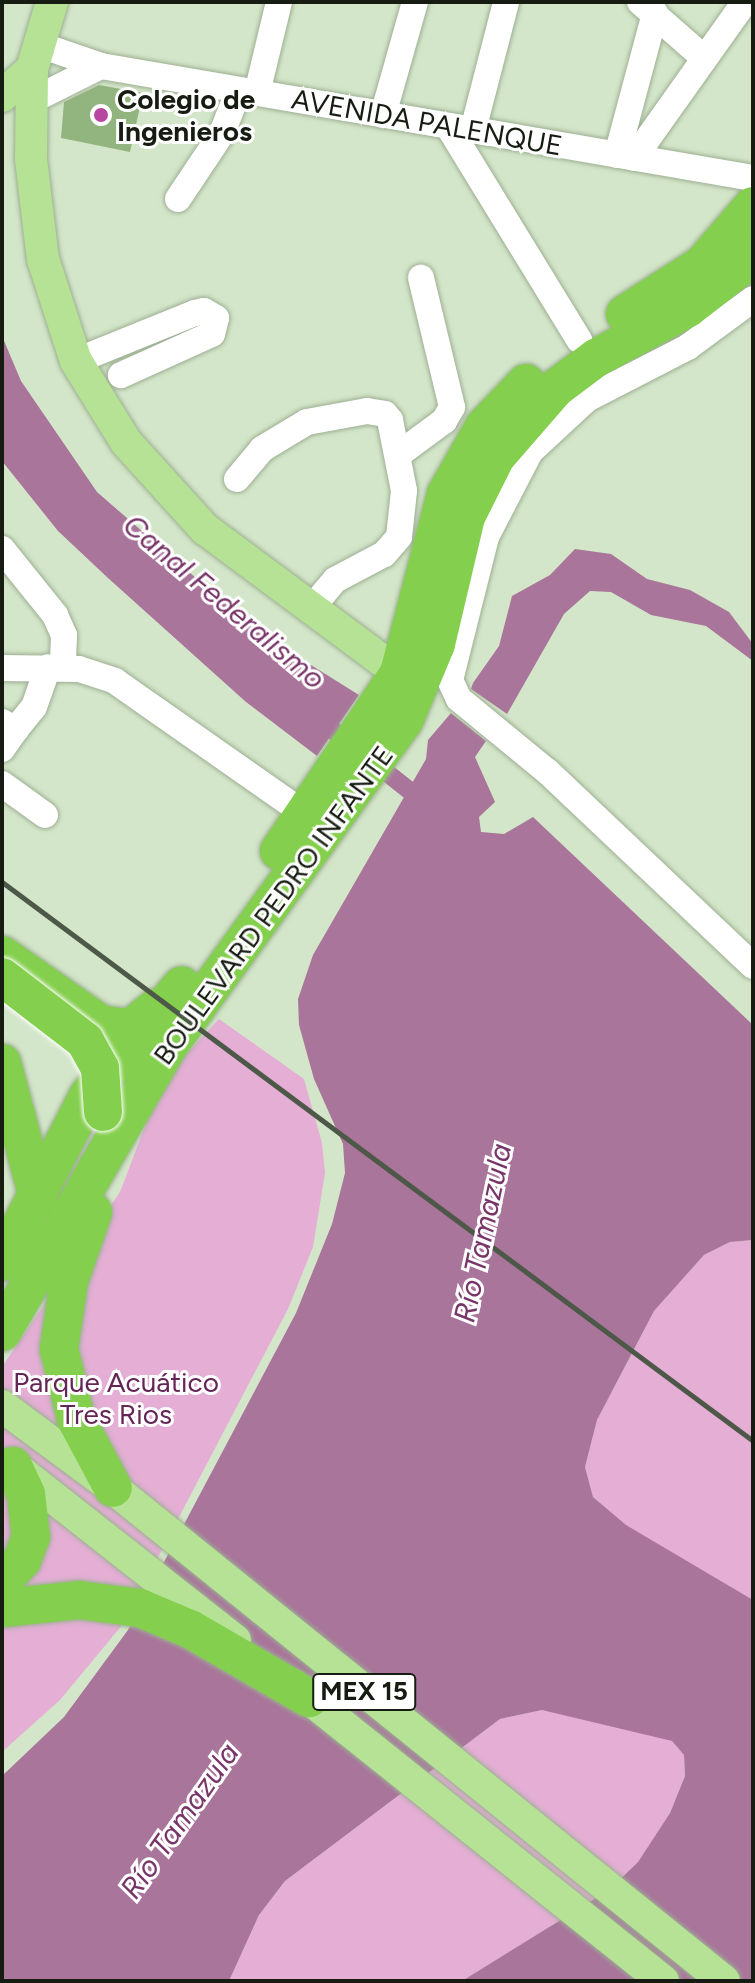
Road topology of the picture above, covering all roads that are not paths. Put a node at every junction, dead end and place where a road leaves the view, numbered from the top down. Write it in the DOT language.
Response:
graph roads {
  1 [pos="52,2"];
  2 [pos="279,2"];
  3 [pos="415,2"];
  4 [pos="506,2"];
  5 [pos="745,2"];
  6 [pos="648,6"];
  7 [pos="704,58"];
  8 [pos="101,66"];
  9 [pos="23,79"];
  10 [pos="248,92"];
  11 [pos="383,115"];
  12 [pos="460,128"];
  13 [pos="625,156"];
  14 [pos="753,178"];
  15 [pos="178,199"];
  16 [pos="753,206"];
  17 [pos="753,257"];
  18 [pos="421,278"];
  19 [pos="753,299"];
  20 [pos="579,340"];
  21 [pos="76,361"];
  22 [pos="121,375"];
  23 [pos="399,454"];
  24 [pos="237,479"];
  25 [pos="2,549"];
  26 [pos="310,610"];
  27 [pos="56,667"];
  28 [pos="2,668"];
  29 [pos="399,673"];
  30 [pos="390,716"];
  31 [pos="7,733"];
  32 [pos="2,784"];
  33 [pos="327,798"];
  34 [pos="45,815"];
  35 [pos="219,938"];
  36 [pos="2,955"];
  37 [pos="753,966"];
  38 [pos="2,977"];
  39 [pos="5,1082"];
  40 [pos="104,1113"];
  41 [pos="21,1213"];
  42 [pos="2,1262"];
  43 [pos="2,1300"];
  44 [pos="2,1332"];
  45 [pos="2,1406"];
  46 [pos="8,1461"];
  47 [pos="113,1488"];
  48 [pos="2,1581"];
  49 [pos="2,1608"];
  50 [pos="309,1698"];
  51 [pos="663,1981"];
  52 [pos="724,1981"];
  1 -- 9 [label="main road"];
  2 -- 10 [label="street"];
  3 -- 11 [label="street"];
  4 -- 12 [label="street"];
  5 -- 7 [label="street"];
  6 -- 7 [label="street"];
  6 -- 13 [label="street"];
  7 -- 13 [label="street"];
  8 -- 9 [label="street"];
  8 -- 9 [label="street, AVENIDA PALENQUE"];
  8 -- 10 [label="street, AVENIDA PALENQUE"];
  9 -- 21 [label="main road"];
  10 -- 11 [label="street, AVENIDA PALENQUE"];
  10 -- 15 [label="street"];
  11 -- 12 [label="street, AVENIDA PALENQUE"];
  12 -- 13 [label="street, AVENIDA PALENQUE"];
  12 -- 20 [label="street"];
  13 -- 14 [label="street, AVENIDA PALENQUE"];
  16 -- 20 [label="highway"];
  17 -- 30 [label="highway"];
  18 -- 23 [label="street"];
  19 -- 37 [label="street"];
  20 -- 29 [label="highway"];
  21 -- 22 [label="street"];
  21 -- 26 [label="main road"];
  23 -- 24 [label="street"];
  23 -- 26 [label="street"];
  25 -- 27 [label="street"];
  26 -- 29 [label="main road"];
  27 -- 28 [label="street"];
  27 -- 31 [label="street"];
  27 -- 33 [label="street"];
  29 -- 30 [label="highway"];
  30 -- 33 [label="highway, BOULEVARD PEDRO INFANTE"];
  32 -- 34 [label="street"];
  33 -- 35 [label="highway, BOULEVARD PEDRO INFANTE"];
  33 -- 40 [label="highway, BOULEVARD PEDRO INFANTE"];
  35 -- 36 [label="highway"];
  35 -- 40 [label="highway, BOULEVARD PEDRO INFANTE"];
  38 -- 40 [label="highway, bridge"];
  39 -- 40 [label="highway"];
  39 -- 41 [label="highway"];
  40 -- 41 [label="highway, BOULEVARD PEDRO INFANTE"];
  40 -- 43 [label="highway"];
  40 -- 44 [label="highway, BOULEVARD PEDRO INFANTE"];
  40 -- 47 [label="highway"];
  41 -- 42 [label="highway, BOULEVARD PEDRO INFANTE"];
  45 -- 47 [label="main road, MEX 15"];
  46 -- 48 [label="highway"];
  46 -- 50 [label="main road, MEX 15"];
  47 -- 52 [label="main road, MEX 15"];
  49 -- 50 [label="highway"];
  50 -- 51 [label="main road, MEX 15"];
}
